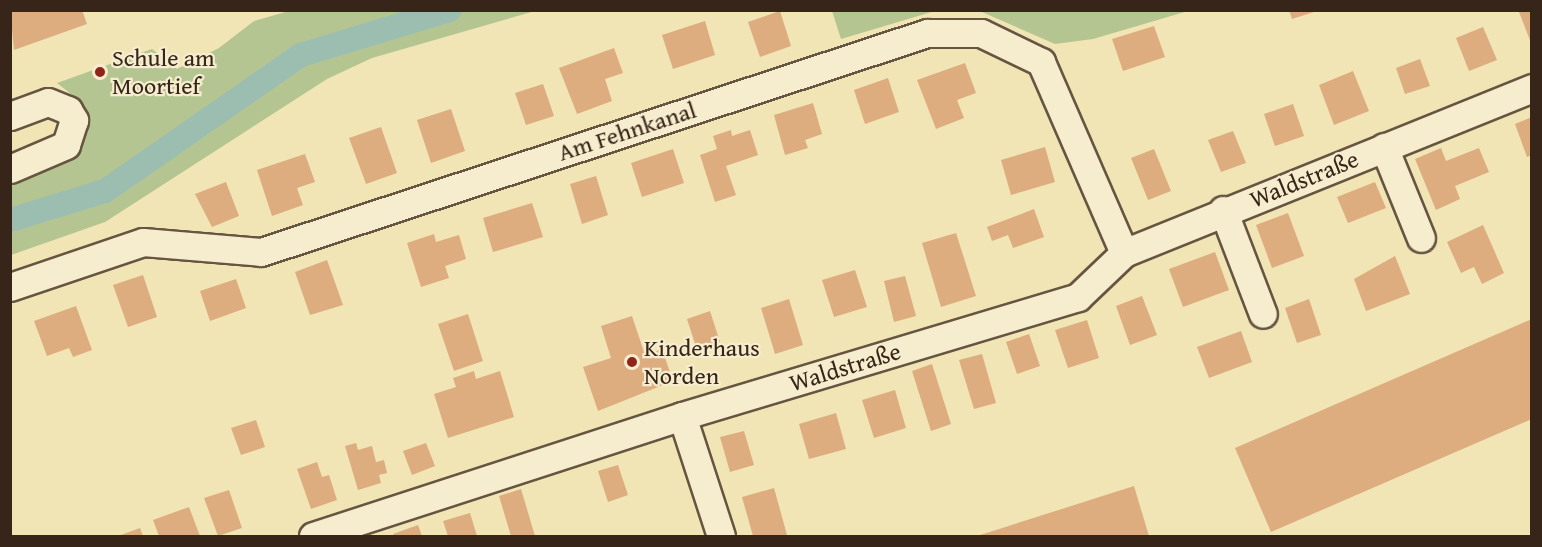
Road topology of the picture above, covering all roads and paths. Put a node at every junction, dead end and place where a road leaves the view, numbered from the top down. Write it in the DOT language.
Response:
graph roads {
  1 [pos="1532,88"];
  2 [pos="10,117"];
  3 [pos="1384,147"];
  4 [pos="10,169"];
  5 [pos="1223,210"];
  6 [pos="1421,238"];
  7 [pos="1124,253"];
  8 [pos="10,287"];
  9 [pos="1263,314"];
  10 [pos="682,417"];
  11 [pos="313,537"];
  12 [pos="721,537"];
  1 -- 3 [label="street, Waldstraße"];
  2 -- 4 [label="street"];
  3 -- 5 [label="street, Waldstraße"];
  3 -- 6 [label="street, Waldstraße"];
  5 -- 7 [label="street, Waldstraße"];
  5 -- 9 [label="street, Waldstraße"];
  7 -- 8 [label="street, Am Fehnkanal"];
  7 -- 10 [label="street, Waldstraße"];
  10 -- 11 [label="street, Waldstraße"];
  10 -- 12 [label="street"];
}
